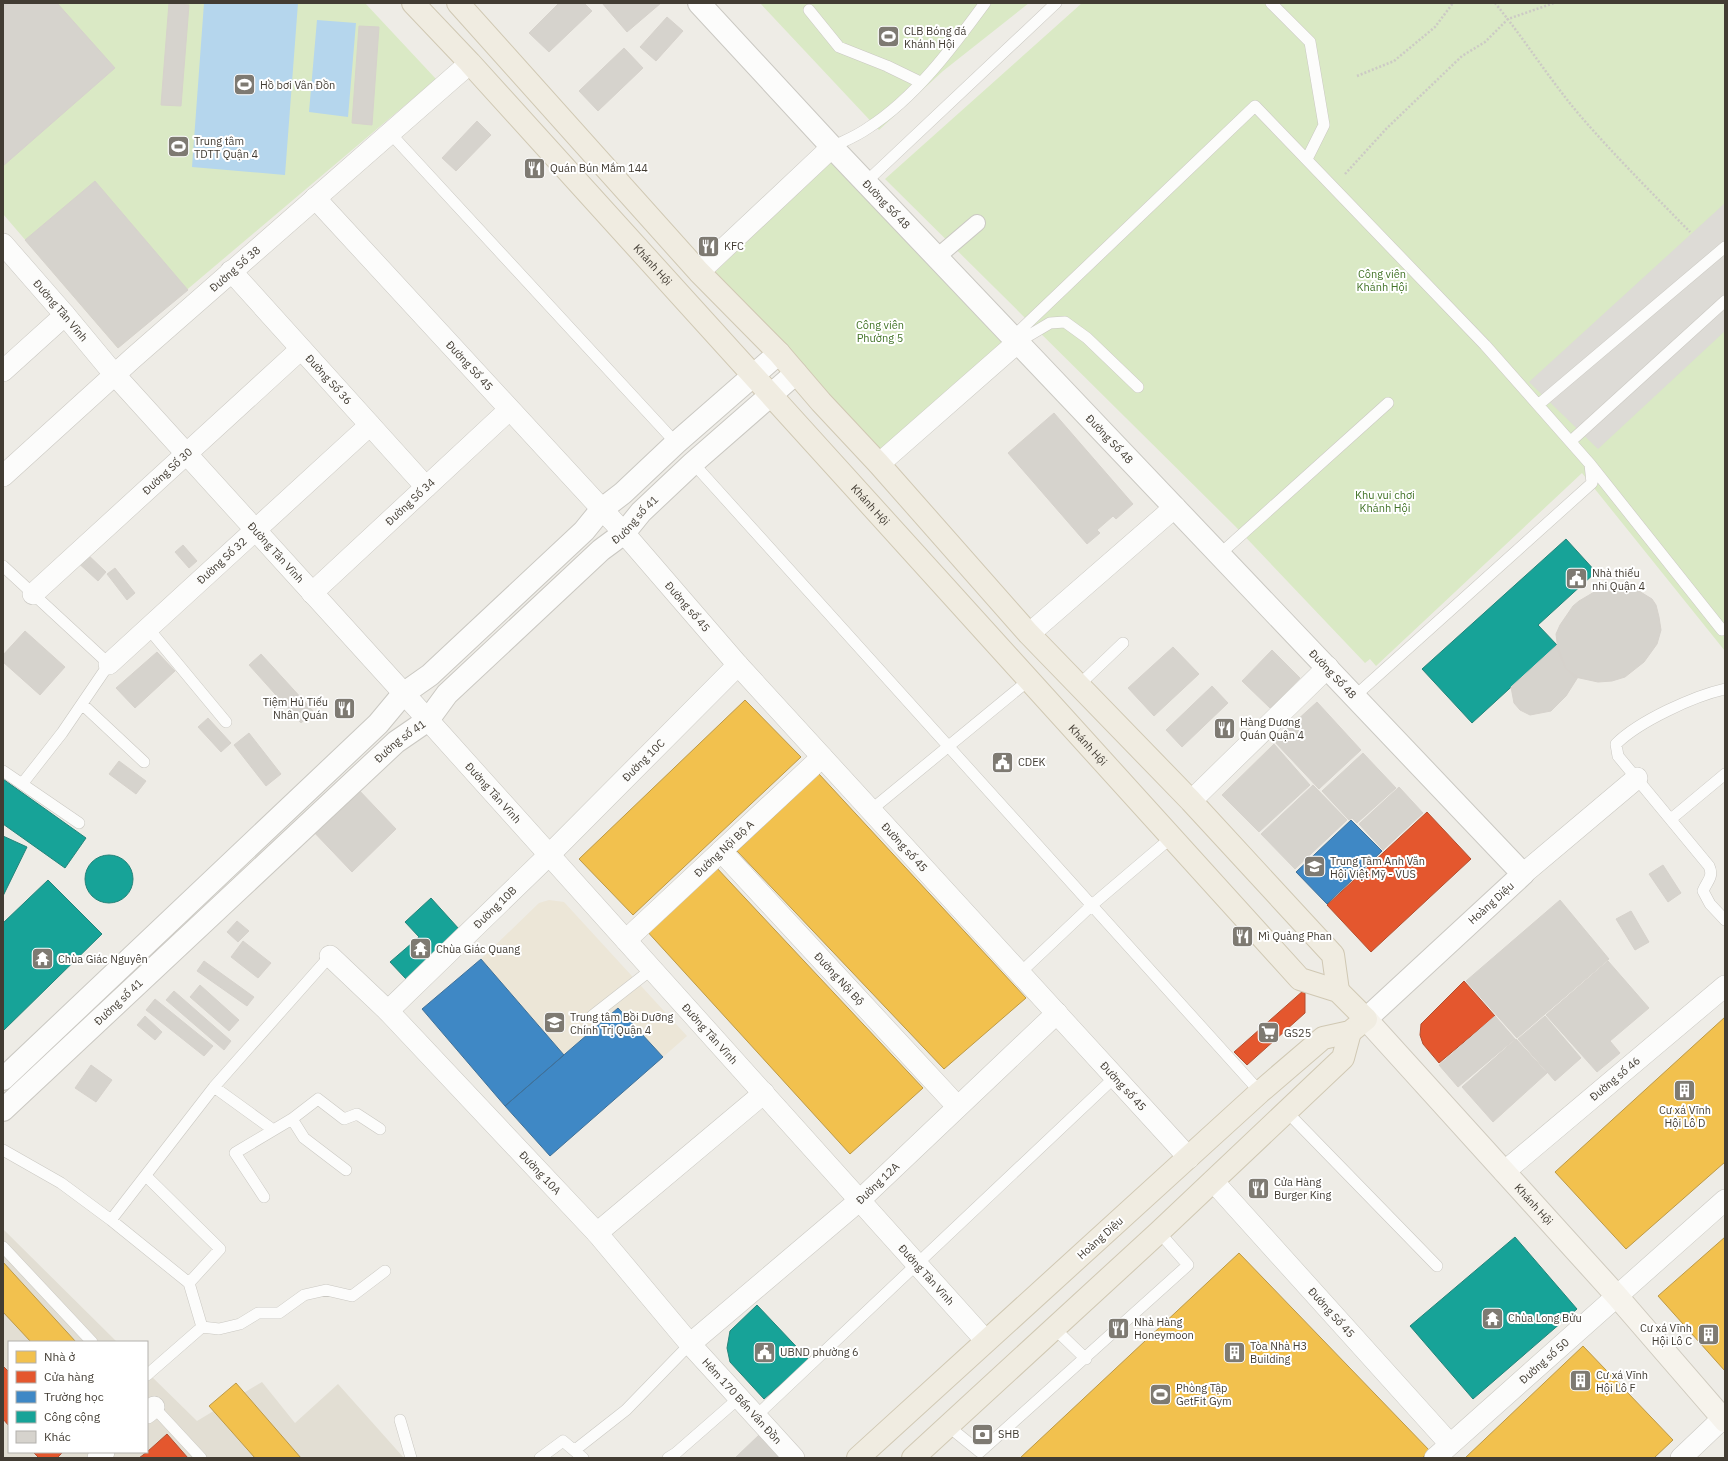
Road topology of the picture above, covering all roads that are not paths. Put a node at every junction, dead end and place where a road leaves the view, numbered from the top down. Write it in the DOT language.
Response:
graph roads {
  1 [pos="413,3"];
  2 [pos="458,3"];
  3 [pos="699,3"];
  4 [pos="985,3"];
  5 [pos="1056,3"];
  6 [pos="1271,3"];
  7 [pos="809,10"];
  8 [pos="470,63"];
  9 [pos="920,82"];
  10 [pos="390,133"];
  11 [pos="832,147"];
  12 [pos="1307,159"];
  13 [pos="866,182"];
  14 [pos="315,198"];
  15 [pos="977,223"];
  16 [pos="3,244"];
  17 [pos="1725,247"];
  18 [pos="937,257"];
  19 [pos="231,271"];
  20 [pos="699,272"];
  21 [pos="1725,301"];
  22 [pos="65,315"];
  23 [pos="1015,339"];
  24 [pos="301,349"];
  25 [pos="779,353"];
  26 [pos="3,371"];
  27 [pos="796,373"];
  28 [pos="114,374"];
  29 [pos="753,375"];
  30 [pos="1138,387"];
  31 [pos="770,396"];
  32 [pos="1388,403"];
  33 [pos="1538,405"];
  34 [pos="509,410"];
  35 [pos="370,425"];
  36 [pos="1571,441"];
  37 [pos="676,443"];
  38 [pos="187,454"];
  39 [pos="693,463"];
  40 [pos="879,464"];
  41 [pos="1590,464"];
  42 [pos="3,476"];
  43 [pos="426,487"];
  44 [pos="1176,507"];
  45 [pos="601,510"];
  46 [pos="255,530"];
  47 [pos="624,533"];
  48 [pos="1220,554"];
  49 [pos="3,566"];
  50 [pos="312,593"];
  51 [pos="32,594"];
  52 [pos="148,628"];
  53 [pos="1722,630"];
  54 [pos="1029,634"];
  55 [pos="1123,643"];
  56 [pos="109,664"];
  57 [pos="738,666"];
  58 [pos="1328,667"];
  59 [pos="1029,680"];
  60 [pos="1079,685"];
  61 [pos="1725,689"];
  62 [pos="403,694"];
  63 [pos="1355,696"];
  64 [pos="82,704"];
  65 [pos="428,720"];
  66 [pos="226,722"];
  67 [pos="949,746"];
  68 [pos="822,757"];
  69 [pos="144,762"];
  70 [pos="3,771"];
  71 [pos="1725,774"];
  72 [pos="1636,778"];
  73 [pos="22,784"];
  74 [pos="1191,801"];
  75 [pos="871,810"];
  76 [pos="1671,819"];
  77 [pos="79,823"];
  78 [pos="1172,837"];
  79 [pos="721,851"];
  80 [pos="550,854"];
  81 [pos="1523,874"];
  82 [pos="1092,905"];
  83 [pos="1725,920"];
  84 [pos="626,940"];
  85 [pos="330,956"];
  86 [pos="652,969"];
  87 [pos="1020,973"];
  88 [pos="1725,986"];
  89 [pos="1338,991"];
  90 [pos="388,1011"];
  91 [pos="1057,1013"];
  92 [pos="592,1016"];
  93 [pos="1358,1025"];
  94 [pos="1115,1077"];
  95 [pos="3,1079"];
  96 [pos="214,1087"];
  97 [pos="1260,1092"];
  98 [pos="764,1093"];
  99 [pos="957,1106"];
  100 [pos="3,1110"];
  101 [pos="1286,1111"];
  102 [pos="292,1119"];
  103 [pos="272,1129"];
  104 [pos="380,1129"];
  105 [pos="3,1150"];
  106 [pos="1189,1158"];
  107 [pos="346,1170"];
  108 [pos="1504,1172"];
  109 [pos="146,1176"];
  110 [pos="1213,1181"];
  111 [pos="264,1197"];
  112 [pos="860,1200"];
  113 [pos="1725,1200"];
  114 [pos="111,1220"];
  115 [pos="1159,1232"];
  116 [pos="597,1233"];
  117 [pos="3,1247"];
  118 [pos="916,1263"];
  119 [pos="1437,1266"];
  120 [pos="385,1272"];
  121 [pos="189,1283"];
  122 [pos="1616,1295"];
  123 [pos="202,1327"];
  124 [pos="1054,1328"];
  125 [pos="986,1340"];
  126 [pos="91,1341"];
  127 [pos="690,1344"];
  128 [pos="1086,1359"];
  129 [pos="148,1374"];
  130 [pos="739,1398"];
  131 [pos="149,1406"];
  132 [pos="756,1416"];
  133 [pos="400,1420"];
  134 [pos="1724,1420"];
  135 [pos="948,1426"];
  136 [pos="1450,1444"];
  137 [pos="579,1454"];
  138 [pos="201,1458"];
  139 [pos="411,1458"];
  140 [pos="540,1458"];
  141 [pos="668,1458"];
  142 [pos="794,1458"];
  143 [pos="858,1458"];
  144 [pos="913,1458"];
  145 [pos="1435,1458"];
  146 [pos="1681,1458"];
  1 -- 8 [label="main road, Khánh Hội"];
  2 -- 20 [label="main road"];
  3 -- 11 [label="street, Đường Số 48"];
  4 -- 9 [label="lane"];
  5 -- 13 [label="lane"];
  6 -- 12 [label="lane"];
  7 -- 9 [label="lane"];
  8 -- 10 [label="street, Đường Số 38"];
  8 -- 29 [label="main road, Khánh Hội"];
  9 -- 11 [label="lane"];
  10 -- 14 [label="street, Đường Số 38"];
  10 -- 37 [label="lane"];
  11 -- 13 [label="street, Đường Số 48"];
  11 -- 20 [label="street"];
  12 -- 23 [label="lane"];
  12 -- 33 [label="lane"];
  13 -- 18 [label="street, Đường Số 48"];
  14 -- 19 [label="street, Đường Số 38"];
  14 -- 34 [label="street, Đường Số 45"];
  15 -- 18 [label="street"];
  16 -- 22 [label="street, Đường Tân Vĩnh"];
  17 -- 33 [label="lane"];
  18 -- 23 [label="street, Đường Số 48"];
  19 -- 24 [label="street, Đường Số 36"];
  19 -- 28 [label="street, Đường Số 38"];
  20 -- 25 [label="main road"];
  21 -- 36 [label="lane"];
  22 -- 26 [label="street"];
  22 -- 28 [label="street, Đường Tân Vĩnh"];
  23 -- 30 [label="lane"];
  23 -- 40 [label="street"];
  23 -- 44 [label="street, Đường Số 48"];
  24 -- 35 [label="street, Đường Số 36"];
  24 -- 38 [label="street, Đường Số 30"];
  25 -- 27 [label="main road"];
  25 -- 29 [label="street"];
  27 -- 31 [label="street, Đường số 41"];
  27 -- 40 [label="main road"];
  28 -- 38 [label="street, Đường Tân Vĩnh"];
  28 -- 42 [label="street, Đường Số 38"];
  29 -- 31 [label="main road, Khánh Hội"];
  29 -- 37 [label="street"];
  31 -- 39 [label="street, Đường số 41"];
  31 -- 59 [label="main road, Khánh Hội"];
  32 -- 48 [label="lane"];
  33 -- 36 [label="lane"];
  34 -- 43 [label="street, Đường Số 34"];
  34 -- 45 [label="street, Đường Số 45"];
  35 -- 43 [label="street, Đường Số 36"];
  35 -- 46 [label="street, Đường Số 32"];
  36 -- 41 [label="lane"];
  37 -- 45 [label="street"];
  38 -- 46 [label="street, Đường Tân Vĩnh"];
  38 -- 51 [label="street, Đường Số 30"];
  39 -- 47 [label="street, Đường số 41"];
  39 -- 67 [label="lane"];
  40 -- 54 [label="main road"];
  41 -- 53 [label="lane"];
  41 -- 63 [label="lane"];
  43 -- 50 [label="street, Đường Số 34"];
  44 -- 48 [label="street, Đường Số 48"];
  44 -- 54 [label="street"];
  45 -- 47 [label="street, Đường Số 45"];
  45 -- 62 [label="street"];
  46 -- 50 [label="street, Đường Tân Vĩnh"];
  46 -- 52 [label="street, Đường Số 32"];
  47 -- 57 [label="street, Đường số 45"];
  47 -- 65 [label="street, Đường số 41"];
  48 -- 58 [label="street, Đường Số 48"];
  49 -- 51 [label="lane"];
  50 -- 62 [label="street, Đường Tân Vĩnh"];
  51 -- 56 [label="lane"];
  52 -- 56 [label="street, Đường Số 32"];
  52 -- 66 [label="lane"];
  54 -- 60 [label="main road"];
  55 -- 60 [label="lane"];
  56 -- 64 [label="lane"];
  57 -- 68 [label="street, Đường số 45"];
  57 -- 80 [label="street, Đường 10C"];
  58 -- 63 [label="street, Đường Số 48"];
  58 -- 74 [label="street"];
  59 -- 67 [label="lane"];
  59 -- 78 [label="main road, Khánh Hội"];
  60 -- 74 [label="main road"];
  61 -- 72 [label="lane"];
  62 -- 65 [label="street, Đường Tân Vĩnh"];
  62 -- 95 [label="street"];
  63 -- 81 [label="street, Đường Số 48"];
  64 -- 69 [label="lane"];
  64 -- 73 [label="lane"];
  65 -- 80 [label="street, Đường Tân Vĩnh"];
  65 -- 100 [label="street, Đường số 41"];
  67 -- 75 [label="lane"];
  67 -- 82 [label="lane"];
  68 -- 75 [label="street, Đường số 45"];
  68 -- 79 [label="street, Đường Nội Bộ A"];
  70 -- 73 [label="lane"];
  71 -- 76 [label="lane"];
  72 -- 76 [label="lane"];
  72 -- 81 [label="street, Hoàng Diệu"];
  73 -- 77 [label="lane"];
  74 -- 89 [label="main road"];
  75 -- 87 [label="street, Đường số 45"];
  76 -- 83 [label="lane"];
  78 -- 82 [label="lane"];
  78 -- 89 [label="main road, Khánh Hội"];
  79 -- 84 [label="street, Đường Nội Bộ A"];
  79 -- 99 [label="street, Đường Nội Bộ"];
  80 -- 84 [label="street, Đường Tân Vĩnh"];
  80 -- 90 [label="street, Đường 10B"];
  81 -- 93 [label="street, Hoàng Diệu"];
  82 -- 87 [label="lane"];
  82 -- 97 [label="lane"];
  84 -- 86 [label="street, Đường Tân Vĩnh"];
  85 -- 90 [label="street, Đường 10A"];
  85 -- 96 [label="lane"];
  86 -- 92 [label="lane"];
  86 -- 98 [label="street, Đường Tân Vĩnh"];
  87 -- 91 [label="street, Đường số 45"];
  88 -- 108 [label="street, Đường số 46"];
  89 -- 93 [label="main road, Khánh Hội"];
  90 -- 116 [label="street, Đường 10A"];
  91 -- 94 [label="street, Đường số 45"];
  91 -- 99 [label="street, Đường 12A"];
  93 -- 97 [label="main road, Hoàng Diệu"];
  93 -- 101 [label="main road"];
  93 -- 108 [label="main road, Khánh Hội"];
  94 -- 106 [label="street, Đường số 45"];
  94 -- 118 [label="lane"];
  96 -- 103 [label="lane"];
  96 -- 109 [label="lane"];
  97 -- 106 [label="main road, Hoàng Diệu"];
  98 -- 112 [label="street, Đường Tân Vĩnh"];
  98 -- 116 [label="street"];
  99 -- 112 [label="street, Đường 12A"];
  101 -- 110 [label="main road"];
  101 -- 119 [label="lane"];
  102 -- 103 [label="lane"];
  102 -- 104 [label="lane"];
  102 -- 107 [label="lane"];
  103 -- 111 [label="lane"];
  105 -- 114 [label="lane"];
  106 -- 125 [label="main road, Hoàng Diệu"];
  108 -- 122 [label="main road, Khánh Hội"];
  109 -- 114 [label="lane"];
  109 -- 121 [label="lane"];
  110 -- 115 [label="main road"];
  110 -- 136 [label="street, Đường Số 45"];
  112 -- 118 [label="street, Đường Tân Vĩnh"];
  112 -- 127 [label="street, Đường 12A"];
  113 -- 122 [label="street, Đường số 50"];
  114 -- 121 [label="lane"];
  115 -- 124 [label="main road"];
  115 -- 128 [label="lane"];
  116 -- 127 [label="street, Đường 10A"];
  117 -- 126 [label="lane"];
  118 -- 125 [label="street, Đường Tân Vĩnh"];
  118 -- 132 [label="lane"];
  120 -- 123 [label="lane"];
  121 -- 123 [label="lane"];
  122 -- 134 [label="main road, Khánh Hội"];
  122 -- 136 [label="street, Đường số 50"];
  123 -- 129 [label="lane"];
  124 -- 128 [label="lane"];
  124 -- 135 [label="main road"];
  125 -- 143 [label="main road, Hoàng Diệu"];
  127 -- 130 [label="street, Hẻm 170 Bến Vân Đồn"];
  127 -- 137 [label="lane"];
  128 -- 135 [label="lane"];
  130 -- 132 [label="street, Hẻm 170 Bến Vân Đồn"];
  130 -- 141 [label="lane"];
  131 -- 138 [label="lane"];
  132 -- 142 [label="street, Hẻm 170 Bến Vân Đồn"];
  133 -- 139 [label="lane"];
  134 -- 146 [label="street"];
  135 -- 144 [label="main road"];
  136 -- 145 [label="street, Đường số 50"];
  137 -- 140 [label="lane"];
}
